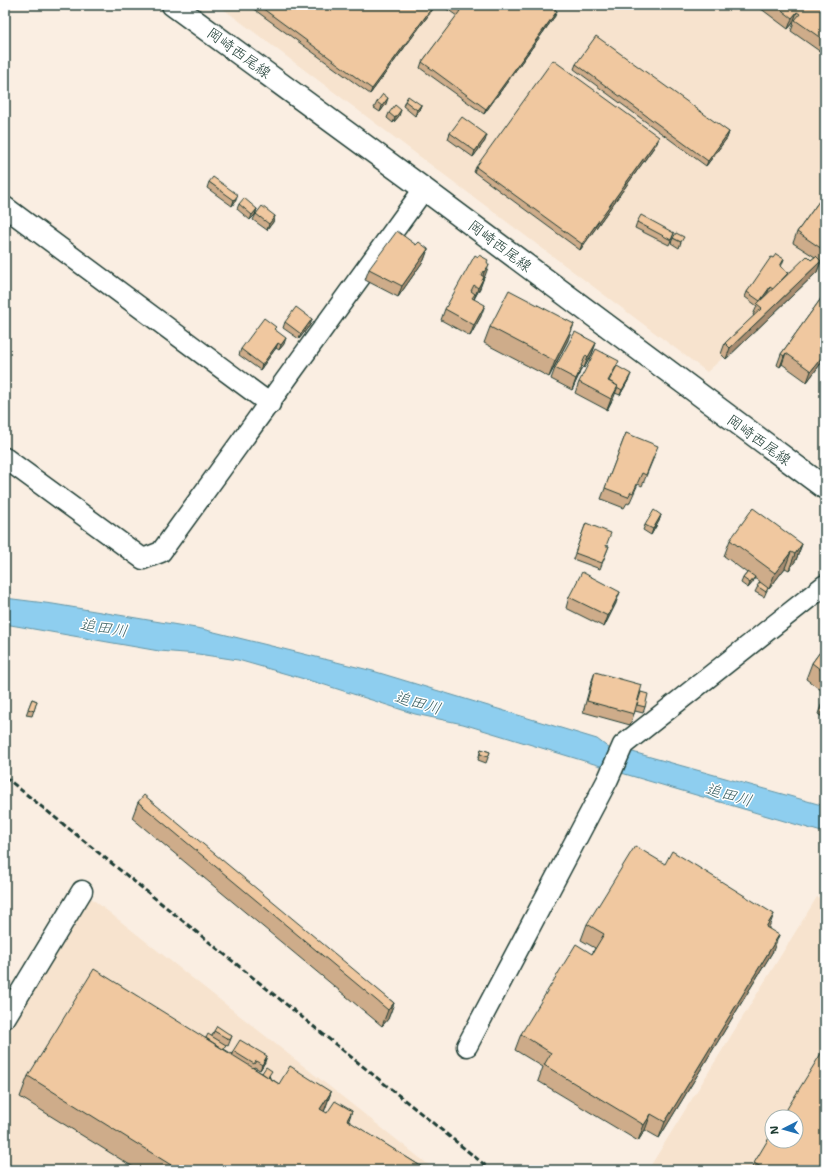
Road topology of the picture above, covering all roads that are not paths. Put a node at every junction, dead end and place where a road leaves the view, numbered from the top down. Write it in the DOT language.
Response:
graph roads {
  1 [pos="173,5"];
  2 [pos="424,189"];
  3 [pos="5,207"];
  4 [pos="270,404"];
  5 [pos="5,458"];
  6 [pos="825,488"];
  7 [pos="825,585"];
  8 [pos="82,891"];
  9 [pos="5,1018"];
  10 [pos="467,1046"];
  1 -- 2 [label="main road, 岡崎西尾線"];
  2 -- 4 [label="street"];
  2 -- 6 [label="main road, 岡崎西尾線"];
  3 -- 4 [label="street"];
  4 -- 5 [label="street"];
  7 -- 10 [label="street"];
  8 -- 9 [label="street"];
}
